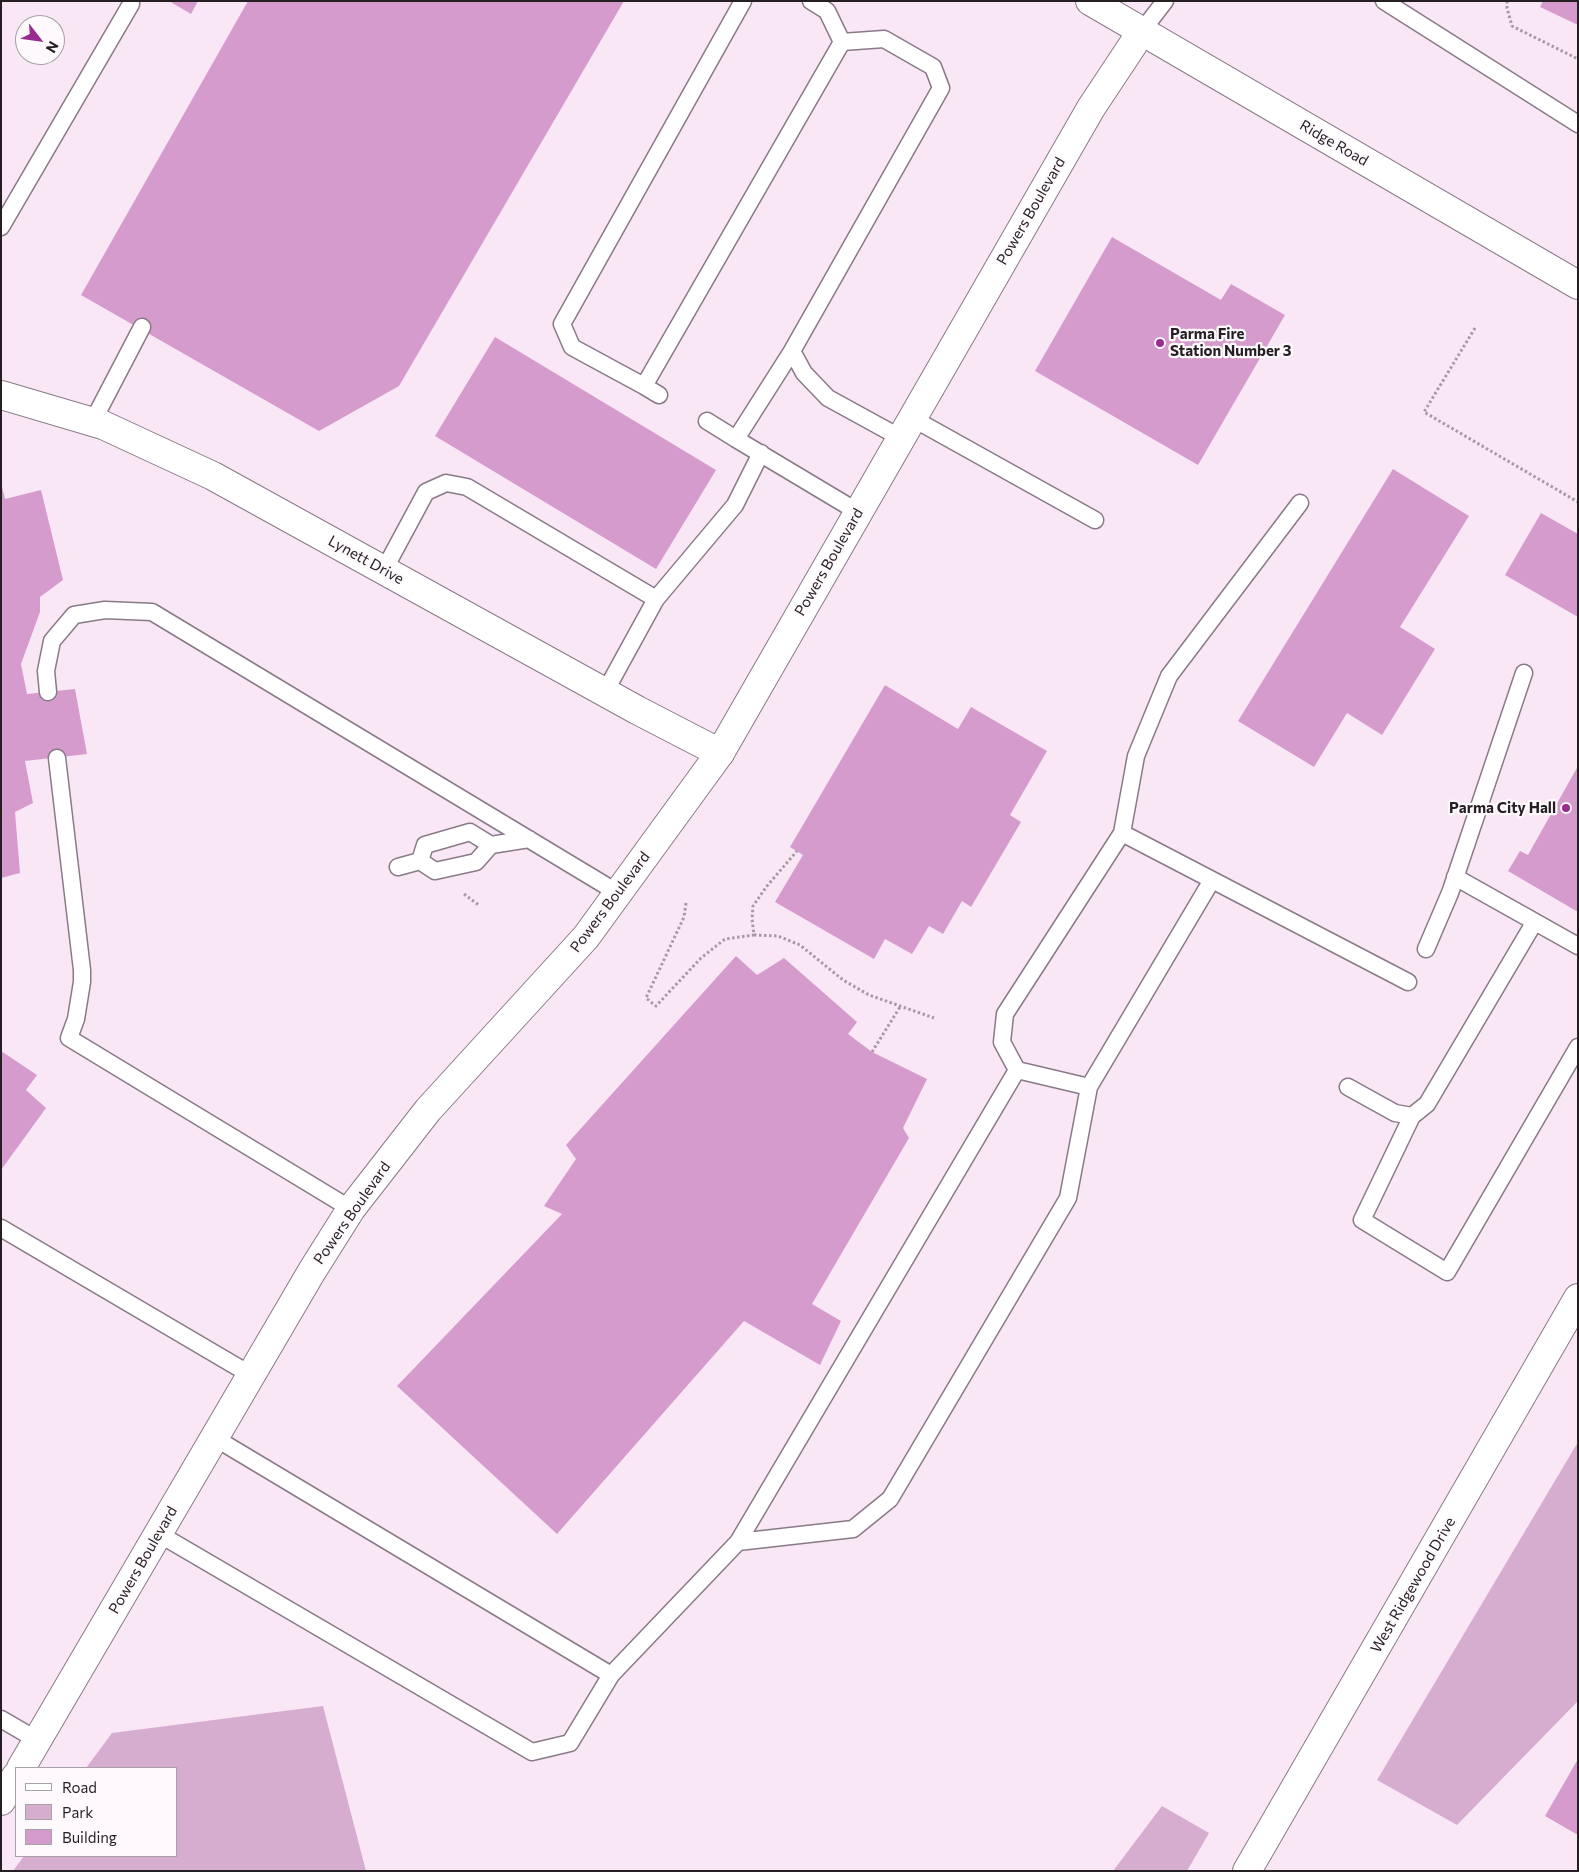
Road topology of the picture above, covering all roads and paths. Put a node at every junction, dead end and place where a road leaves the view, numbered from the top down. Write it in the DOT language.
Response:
graph roads {
  1 [pos="743,1"];
  2 [pos="811,1"];
  3 [pos="1090,1"];
  4 [pos="1165,1"];
  5 [pos="1384,1"];
  6 [pos="1506,1"];
  7 [pos="131,4"];
  8 [pos="1142,31"];
  9 [pos="842,42"];
  10 [pos="1578,59"];
  11 [pos="1578,124"];
  12 [pos="1,227"];
  13 [pos="1576,280"];
  14 [pos="142,327"];
  15 [pos="1475,328"];
  16 [pos="792,350"];
  17 [pos="644,386"];
  18 [pos="1,395"];
  19 [pos="659,395"];
  20 [pos="93,421"];
  21 [pos="707,421"];
  22 [pos="906,428"];
  23 [pos="736,439"];
  24 [pos="761,453"];
  25 [pos="1578,502"];
  26 [pos="1300,504"];
  27 [pos="858,512"];
  28 [pos="1095,520"];
  29 [pos="384,570"];
  30 [pos="656,599"];
  31 [pos="1524,673"];
  32 [pos="48,692"];
  33 [pos="605,692"];
  34 [pos="720,753"];
  35 [pos="57,758"];
  36 [pos="1122,834"];
  37 [pos="529,839"];
  38 [pos="491,845"];
  39 [pos="797,851"];
  40 [pos="420,861"];
  41 [pos="398,867"];
  42 [pos="1455,878"];
  43 [pos="1212,880"];
  44 [pos="618,893"];
  45 [pos="686,903"];
  46 [pos="1534,922"];
  47 [pos="754,935"];
  48 [pos="1578,946"];
  49 [pos="1426,949"];
  50 [pos="1408,982"];
  51 [pos="900,1007"];
  52 [pos="934,1018"];
  53 [pos="1578,1047"];
  54 [pos="872,1052"];
  55 [pos="1017,1070"];
  56 [pos="1089,1087"];
  57 [pos="1348,1087"];
  58 [pos="1412,1116"];
  59 [pos="351,1208"];
  60 [pos="1,1228"];
  61 [pos="1578,1298"];
  62 [pos="251,1375"];
  63 [pos="215,1438"];
  64 [pos="158,1534"];
  65 [pos="738,1542"];
  66 [pos="611,1675"];
  67 [pos="1,1719"];
  68 [pos="37,1740"];
  69 [pos="22,1767"];
  70 [pos="15,1778"];
  71 [pos="1,1801"];
  72 [pos="1247,1871"];
  1 -- 17 [label="lane"];
  2 -- 9 [label="lane"];
  3 -- 8 [label="street, Ridge Road"];
  4 -- 8 [label="lane"];
  5 -- 11 [label="lane"];
  6 -- 10 [label="path"];
  7 -- 12 [label="lane"];
  8 -- 13 [label="street, Ridge Road"];
  8 -- 22 [label="street, Powers Boulevard"];
  9 -- 16 [label="lane"];
  9 -- 17 [label="lane"];
  14 -- 20 [label="lane"];
  15 -- 25 [label="path"];
  16 -- 22 [label="lane"];
  16 -- 23 [label="lane"];
  17 -- 19 [label="lane"];
  18 -- 20 [label="street, Lynett Drive"];
  20 -- 29 [label="street, Lynett Drive"];
  21 -- 23 [label="lane"];
  22 -- 27 [label="street, Powers Boulevard"];
  22 -- 28 [label="lane"];
  23 -- 24 [label="lane"];
  24 -- 27 [label="lane"];
  24 -- 30 [label="lane"];
  26 -- 36 [label="lane"];
  27 -- 34 [label="street, Powers Boulevard"];
  29 -- 30 [label="lane"];
  29 -- 33 [label="street, Lynett Drive"];
  30 -- 33 [label="lane"];
  31 -- 42 [label="lane"];
  32 -- 37 [label="lane"];
  33 -- 34 [label="street, Lynett Drive"];
  34 -- 44 [label="street, Powers Boulevard"];
  35 -- 59 [label="lane"];
  36 -- 43 [label="lane"];
  36 -- 55 [label="lane"];
  37 -- 38 [label="lane"];
  37 -- 44 [label="lane"];
  38 -- 40 [label="lane"];
  38 -- 40 [label="lane"];
  39 -- 47 [label="path"];
  40 -- 41 [label="lane"];
  42 -- 46 [label="lane"];
  42 -- 49 [label="lane"];
  43 -- 50 [label="lane"];
  43 -- 56 [label="lane"];
  44 -- 59 [label="street, Powers Boulevard"];
  45 -- 47 [label="path"];
  46 -- 48 [label="lane"];
  46 -- 58 [label="lane"];
  47 -- 51 [label="path"];
  51 -- 52 [label="path"];
  51 -- 54 [label="path"];
  53 -- 58 [label="lane"];
  55 -- 56 [label="lane"];
  55 -- 65 [label="lane"];
  56 -- 65 [label="lane"];
  57 -- 58 [label="lane"];
  59 -- 62 [label="street, Powers Boulevard"];
  60 -- 62 [label="lane"];
  61 -- 72 [label="street, West Ridgewood Drive"];
  62 -- 63 [label="street, Powers Boulevard"];
  63 -- 64 [label="street, Powers Boulevard"];
  63 -- 66 [label="lane"];
  64 -- 66 [label="lane"];
  64 -- 68 [label="street, Powers Boulevard"];
  65 -- 66 [label="lane"];
  67 -- 68 [label="lane"];
  68 -- 69 [label="street, Powers Boulevard"];
  70 -- 71 [label="street"];
}
